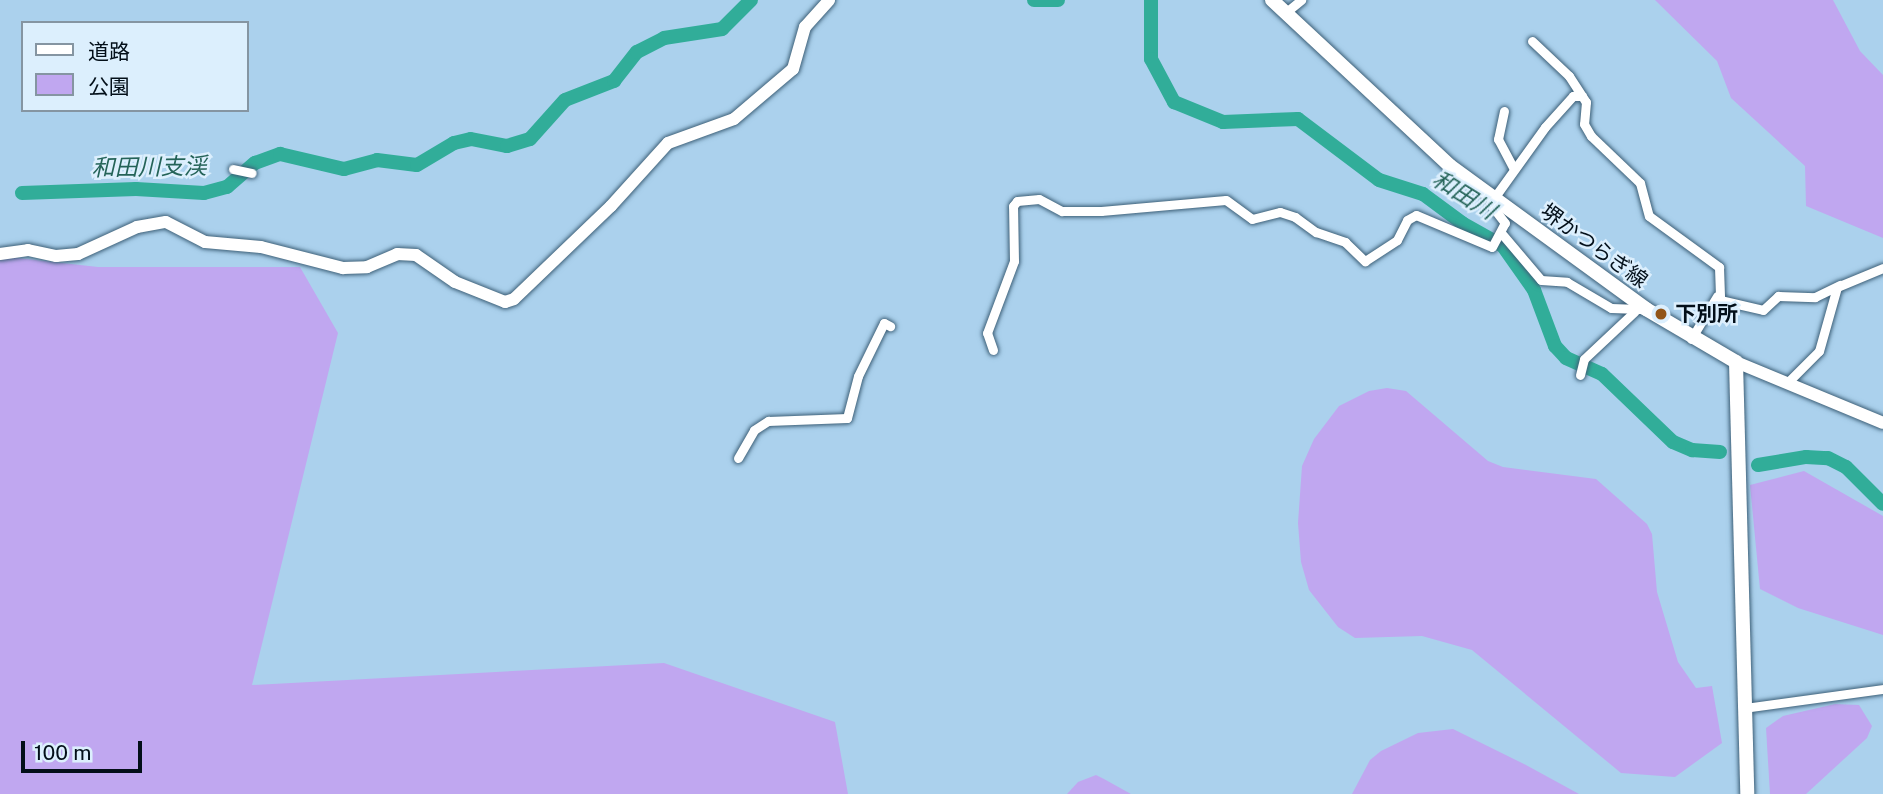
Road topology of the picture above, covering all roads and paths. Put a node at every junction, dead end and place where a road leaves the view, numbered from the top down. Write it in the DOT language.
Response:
graph roads {
  1 [pos="829,0"];
  2 [pos="1272,0"];
  3 [pos="1301,0"];
  4 [pos="1285,13"];
  5 [pos="1532,41"];
  6 [pos="1582,96"];
  7 [pos="1504,111"];
  8 [pos="233,169"];
  9 [pos="1514,169"];
  10 [pos="252,173"];
  11 [pos="1494,198"];
  12 [pos="1502,234"];
  13 [pos="0,254"];
  14 [pos="1883,268"];
  15 [pos="1840,285"];
  16 [pos="1717,296"];
  17 [pos="1640,311"];
  18 [pos="890,326"];
  19 [pos="1691,339"];
  20 [pos="993,350"];
  21 [pos="1736,362"];
  22 [pos="1580,374"];
  23 [pos="1787,383"];
  24 [pos="1883,423"];
  25 [pos="738,458"];
  26 [pos="1883,689"];
  27 [pos="1744,708"];
  28 [pos="1747,794"];
  1 -- 13 [label="street"];
  2 -- 4 [label="main road, 堺かつらぎ線"];
  3 -- 4 [label="street"];
  4 -- 11 [label="main road, 堺かつらぎ線"];
  5 -- 6 [label="street"];
  6 -- 9 [label="street"];
  6 -- 16 [label="street"];
  7 -- 9 [label="street"];
  8 -- 10 [label="street"];
  9 -- 11 [label="street"];
  11 -- 12 [label="street"];
  11 -- 17 [label="main road, 堺かつらぎ線"];
  12 -- 17 [label="street"];
  12 -- 20 [label="street"];
  14 -- 15 [label="street"];
  15 -- 16 [label="street"];
  15 -- 23 [label="street"];
  16 -- 19 [label="street"];
  17 -- 19 [label="main road, 堺かつらぎ線"];
  17 -- 22 [label="street"];
  18 -- 25 [label="street"];
  19 -- 21 [label="main road, 堺かつらぎ線"];
  21 -- 23 [label="street"];
  21 -- 27 [label="main road"];
  23 -- 24 [label="street"];
  26 -- 27 [label="street"];
  27 -- 28 [label="main road"];
}
